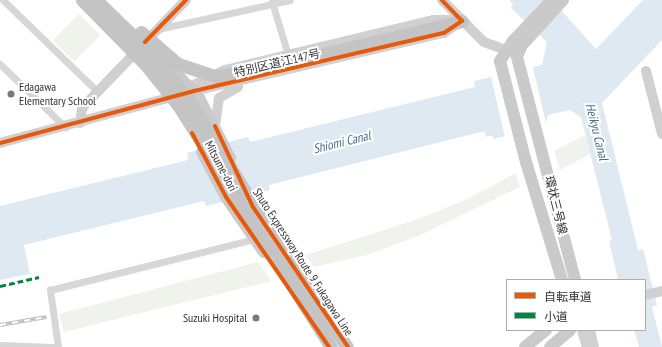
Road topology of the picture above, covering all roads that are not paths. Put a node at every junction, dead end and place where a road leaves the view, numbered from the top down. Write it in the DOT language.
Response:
graph roads {
  1 [pos="3,0"];
  2 [pos="82,0"];
  3 [pos="96,0"];
  4 [pos="100,0"];
  5 [pos="106,0"];
  6 [pos="290,0"];
  7 [pos="442,0"];
  8 [pos="184,1"];
  9 [pos="559,1"];
  10 [pos="272,2"];
  11 [pos="462,21"];
  12 [pos="158,29"];
  13 [pos="530,29"];
  14 [pos="145,42"];
  15 [pos="136,51"];
  16 [pos="504,51"];
  17 [pos="517,53"];
  18 [pos="288,55"];
  19 [pos="0,64"];
  20 [pos="292,71"];
  21 [pos="646,71"];
  22 [pos="192,89"];
  23 [pos="98,91"];
  24 [pos="175,96"];
  25 [pos="80,123"];
  26 [pos="215,126"];
  27 [pos="65,127"];
  28 [pos="662,134"];
  29 [pos="0,143"];
  30 [pos="554,196"];
  31 [pos="537,201"];
  32 [pos="558,212"];
  33 [pos="542,217"];
  34 [pos="255,239"];
  35 [pos="562,279"];
  36 [pos="575,279"];
  37 [pos="288,282"];
  38 [pos="646,288"];
  39 [pos="659,288"];
  40 [pos="646,294"];
  41 [pos="545,331"];
  42 [pos="569,331"];
  43 [pos="582,331"];
  44 [pos="590,331"];
  45 [pos="0,345"];
  46 [pos="56,347"];
  47 [pos="330,347"];
  48 [pos="337,347"];
  49 [pos="347,347"];
  50 [pos="526,347"];
  51 [pos="550,347"];
  52 [pos="587,347"];
  53 [pos="594,347"];
  1 -- 23 [label="street"];
  2 -- 15 [label="main road, Mitsume-dori"];
  2 -- 37 [label="highway, Shuto Expressway Route 9 Fukagawa Line"];
  3 -- 49 [label="highway, Shuto Expressway Route 9 Fukagawa Line"];
  4 -- 14 [label="main road, Mitsume-dori"];
  5 -- 11 [label="highway"];
  6 -- 10 [label="street"];
  7 -- 11 [label="street"];
  8 -- 12 [label="street"];
  9 -- 13 [label="main road"];
  10 -- 12 [label="street"];
  10 -- 18 [label="street"];
  11 -- 16 [label="street"];
  11 -- 18 [label="street, 特別区道江147号"];
  11 -- 20 [label="street, 特別区道江147号"];
  12 -- 14 [label="street"];
  13 -- 16 [label="main road"];
  13 -- 17 [label="main road"];
  14 -- 15 [label="street"];
  14 -- 22 [label="main road, Mitsume-dori"];
  15 -- 23 [label="street"];
  15 -- 24 [label="main road, Mitsume-dori"];
  16 -- 17 [label="street"];
  16 -- 31 [label="main road, 環状三号線"];
  17 -- 30 [label="main road, 環状三号線"];
  18 -- 22 [label="street, 特別区道江147号"];
  19 -- 27 [label="street"];
  20 -- 22 [label="street, 特別区道江147号"];
  20 -- 26 [label="street, 特別区道江147号"];
  21 -- 28 [label="street"];
  22 -- 24 [label="street, 特別区道江147号"];
  22 -- 26 [label="main road, Mitsume-dori"];
  23 -- 25 [label="street"];
  24 -- 25 [label="street, 特別区道江147号"];
  24 -- 34 [label="main road, Mitsume-dori"];
  25 -- 27 [label="street, 特別区道江147号"];
  26 -- 49 [label="main road, Mitsume-dori"];
  27 -- 29 [label="street, 特別区道江147号"];
  30 -- 31 [label="main road"];
  30 -- 32 [label="main road, 環状三号線"];
  31 -- 33 [label="main road, 環状三号線"];
  32 -- 33 [label="main road"];
  32 -- 36 [label="main road, 環状三号線"];
  33 -- 35 [label="main road, 環状三号線"];
  34 -- 46 [label="street"];
  34 -- 47 [label="main road, Mitsume-dori"];
  37 -- 47 [label="highway, Shuto Expressway Route 9 Fukagawa Line"];
  37 -- 48 [label="highway"];
  38 -- 39 [label="street"];
  39 -- 40 [label="street"];
  41 -- 50 [label="main road"];
  42 -- 51 [label="main road"];
  43 -- 52 [label="street"];
  44 -- 53 [label="street"];
  45 -- 46 [label="street"];
}
